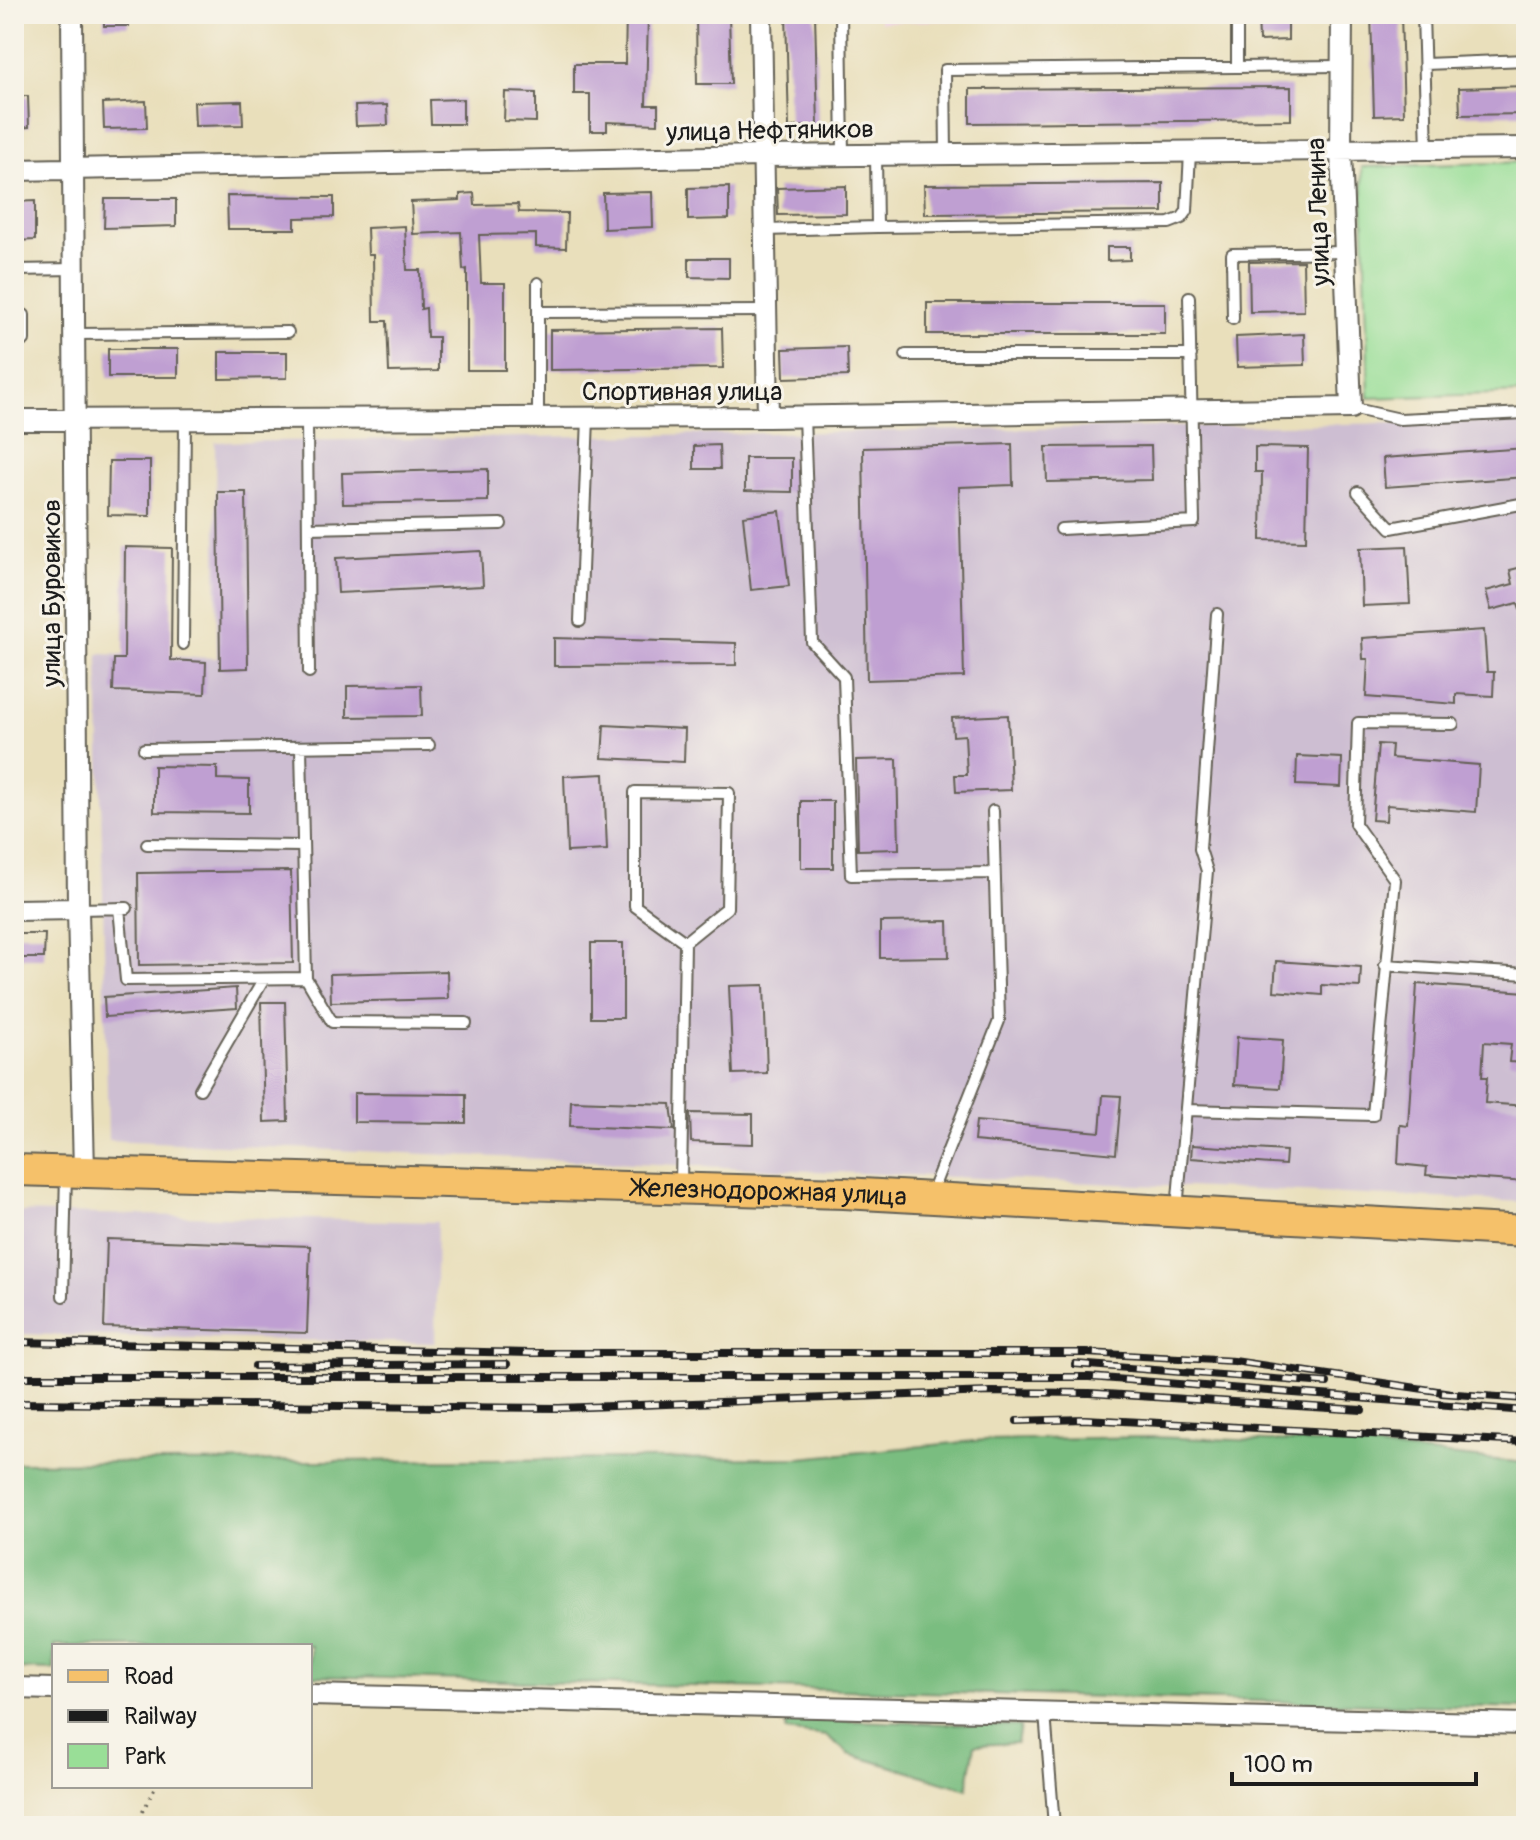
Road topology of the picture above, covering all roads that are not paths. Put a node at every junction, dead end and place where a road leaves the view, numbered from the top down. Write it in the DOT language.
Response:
graph roads {
  1 [pos="72,14"];
  2 [pos="761,14"];
  3 [pos="841,14"];
  4 [pos="1237,14"];
  5 [pos="1342,14"];
  6 [pos="1423,14"];
  7 [pos="1526,60"];
  8 [pos="1425,64"];
  9 [pos="1237,66"];
  10 [pos="1343,66"];
  11 [pos="1526,148"];
  12 [pos="1427,150"];
  13 [pos="1341,151"];
  14 [pos="1190,152"];
  15 [pos="946,153"];
  16 [pos="876,154"];
  17 [pos="843,155"];
  18 [pos="763,156"];
  19 [pos="74,169"];
  20 [pos="14,170"];
  21 [pos="877,227"];
  22 [pos="764,230"];
  23 [pos="1345,252"];
  24 [pos="75,269"];
  25 [pos="14,270"];
  26 [pos="538,283"];
  27 [pos="1189,297"];
  28 [pos="766,311"];
  29 [pos="538,312"];
  30 [pos="14,315"];
  31 [pos="1233,319"];
  32 [pos="288,332"];
  33 [pos="76,334"];
  34 [pos="24,340"];
  35 [pos="906,355"];
  36 [pos="1191,355"];
  37 [pos="1351,408"];
  38 [pos="1192,411"];
  39 [pos="1526,413"];
  40 [pos="804,416"];
  41 [pos="768,417"];
  42 [pos="538,418"];
  43 [pos="588,418"];
  44 [pos="185,419"];
  45 [pos="307,419"];
  46 [pos="14,420"];
  47 [pos="76,420"];
  48 [pos="1358,492"];
  49 [pos="1526,503"];
  50 [pos="501,524"];
  51 [pos="308,528"];
  52 [pos="1061,529"];
  53 [pos="1217,614"];
  54 [pos="580,621"];
  55 [pos="183,644"];
  56 [pos="309,672"];
  57 [pos="1453,724"];
  58 [pos="429,745"];
  59 [pos="301,747"];
  60 [pos="144,749"];
  61 [pos="993,811"];
  62 [pos="147,844"];
  63 [pos="303,846"];
  64 [pos="994,873"];
  65 [pos="78,909"];
  66 [pos="14,910"];
  67 [pos="685,942"];
  68 [pos="1385,965"];
  69 [pos="1526,974"];
  70 [pos="306,978"];
  71 [pos="264,979"];
  72 [pos="466,1023"];
  73 [pos="200,1089"];
  74 [pos="1186,1110"];
  75 [pos="14,1170"];
  76 [pos="75,1172"];
  77 [pos="681,1188"];
  78 [pos="929,1198"];
  79 [pos="1177,1210"];
  80 [pos="1526,1231"];
  81 [pos="63,1296"];
  82 [pos="14,1688"];
  83 [pos="52,1689"];
  84 [pos="312,1695"];
  85 [pos="1045,1713"];
  86 [pos="1526,1724"];
  87 [pos="1054,1826"];
  1 -- 19 [label="street, улица Буровиков"];
  2 -- 18 [label="street"];
  3 -- 17 [label="lane"];
  4 -- 9 [label="lane"];
  5 -- 10 [label="street, улица Ленина"];
  6 -- 8 [label="lane"];
  7 -- 8 [label="lane"];
  8 -- 12 [label="lane"];
  9 -- 10 [label="lane"];
  9 -- 15 [label="lane"];
  10 -- 13 [label="street, улица Ленина"];
  11 -- 12 [label="street, улица Нефтяников"];
  12 -- 13 [label="street, улица Нефтяников"];
  13 -- 14 [label="street, улица Нефтяников"];
  13 -- 23 [label="street, улица Ленина"];
  14 -- 15 [label="street, улица Нефтяников"];
  14 -- 21 [label="lane"];
  15 -- 16 [label="street, улица Нефтяников"];
  16 -- 17 [label="street, улица Нефтяников"];
  16 -- 21 [label="lane"];
  17 -- 18 [label="street, улица Нефтяников"];
  18 -- 19 [label="street, улица Нефтяников"];
  18 -- 22 [label="street"];
  19 -- 20 [label="street, улица Нефтяников"];
  19 -- 24 [label="street, улица Буровиков"];
  21 -- 22 [label="lane"];
  22 -- 28 [label="street"];
  23 -- 31 [label="lane"];
  23 -- 37 [label="street, улица Ленина"];
  24 -- 25 [label="lane"];
  24 -- 33 [label="street, улица Буровиков"];
  26 -- 29 [label="lane"];
  27 -- 36 [label="lane"];
  28 -- 29 [label="lane"];
  28 -- 41 [label="street"];
  29 -- 42 [label="lane"];
  30 -- 34 [label="lane"];
  32 -- 33 [label="lane"];
  33 -- 47 [label="street, улица Буровиков"];
  35 -- 36 [label="lane"];
  36 -- 38 [label="lane"];
  37 -- 38 [label="street, Спортивная улица"];
  37 -- 39 [label="lane"];
  38 -- 40 [label="street, Спортивная улица"];
  38 -- 52 [label="lane"];
  40 -- 41 [label="street, Спортивная улица"];
  40 -- 64 [label="lane"];
  41 -- 43 [label="street, Спортивная улица"];
  42 -- 43 [label="street, Спортивная улица"];
  42 -- 45 [label="street, Спортивная улица"];
  43 -- 54 [label="lane"];
  44 -- 45 [label="street, Спортивная улица"];
  44 -- 47 [label="street, Спортивная улица"];
  44 -- 55 [label="lane"];
  45 -- 51 [label="lane"];
  46 -- 47 [label="street, Спортивная улица"];
  47 -- 65 [label="street, улица Буровиков"];
  48 -- 49 [label="lane"];
  50 -- 51 [label="lane"];
  51 -- 56 [label="lane"];
  53 -- 74 [label="lane"];
  57 -- 68 [label="lane"];
  58 -- 59 [label="lane"];
  59 -- 60 [label="lane"];
  59 -- 63 [label="lane"];
  61 -- 64 [label="lane"];
  62 -- 63 [label="lane"];
  63 -- 70 [label="lane"];
  64 -- 78 [label="lane"];
  65 -- 66 [label="street"];
  65 -- 71 [label="lane"];
  65 -- 76 [label="street, улица Буровиков"];
  67 -- 67 [label="lane"];
  67 -- 77 [label="lane"];
  68 -- 69 [label="lane"];
  68 -- 74 [label="lane"];
  70 -- 71 [label="lane"];
  70 -- 72 [label="lane"];
  71 -- 73 [label="lane"];
  74 -- 79 [label="lane"];
  75 -- 76 [label="main road, Железнодорожная улица"];
  76 -- 77 [label="main road, Железнодорожная улица"];
  76 -- 81 [label="lane"];
  77 -- 78 [label="main road, Железнодорожная улица"];
  78 -- 79 [label="main road, Железнодорожная улица"];
  79 -- 80 [label="main road, Железнодорожная улица"];
  82 -- 83 [label="street"];
  84 -- 85 [label="street"];
  85 -- 86 [label="street"];
  85 -- 87 [label="lane"];
}
